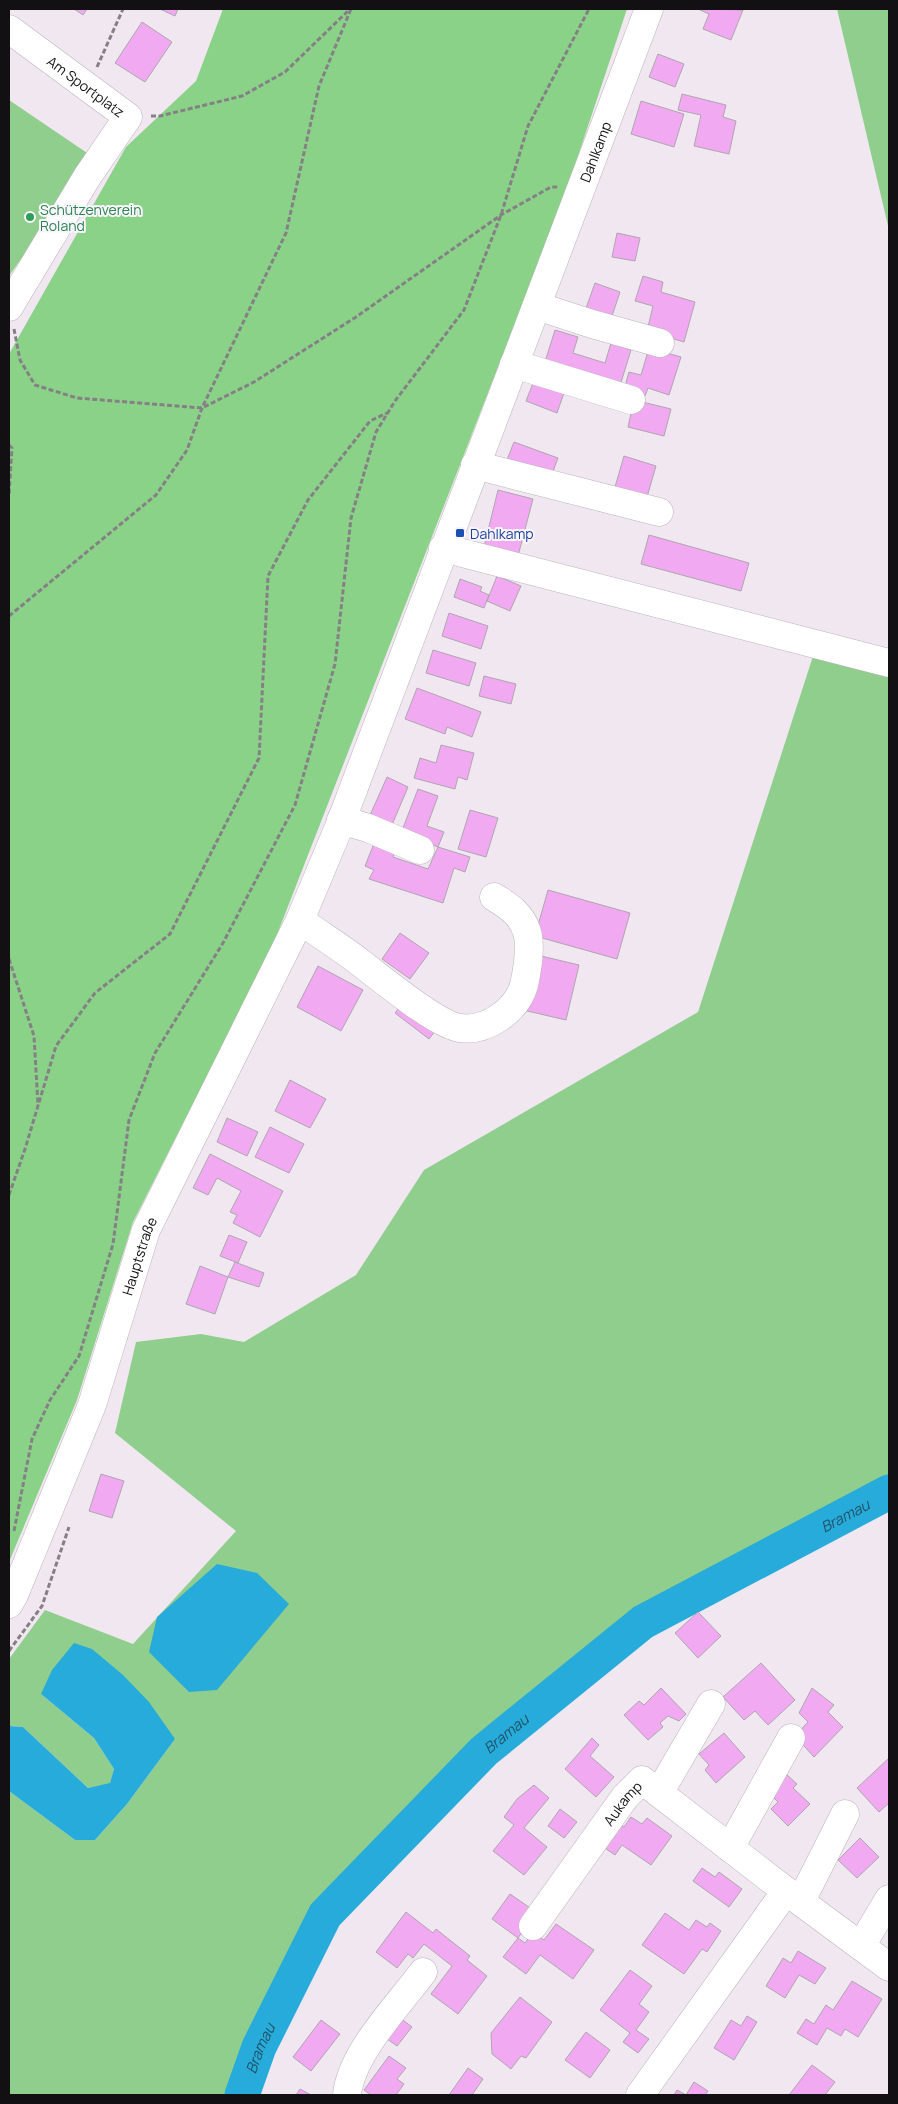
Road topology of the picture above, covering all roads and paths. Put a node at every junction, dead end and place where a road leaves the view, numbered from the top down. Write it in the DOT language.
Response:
graph roads {
  1 [pos="123,9"];
  2 [pos="351,9"];
  3 [pos="589,9"];
  4 [pos="649,9"];
  5 [pos="9,29"];
  6 [pos="88,85"];
  7 [pos="128,117"];
  8 [pos="582,188"];
  9 [pos="501,215"];
  10 [pos="9,306"];
  11 [pos="536,306"];
  12 [pos="660,343"];
  13 [pos="514,364"];
  14 [pos="631,400"];
  15 [pos="202,408"];
  16 [pos="388,412"];
  17 [pos="9,445"];
  18 [pos="476,465"];
  19 [pos="9,495"];
  20 [pos="659,512"];
  21 [pos="444,548"];
  22 [pos="9,616"];
  23 [pos="889,663"];
  24 [pos="341,820"];
  25 [pos="420,850"];
  26 [pos="494,897"];
  27 [pos="300,920"];
  28 [pos="9,959"];
  29 [pos="38,1108"];
  30 [pos="9,1195"];
  31 [pos="11,1536"];
  32 [pos="9,1604"];
  33 [pos="711,1704"];
  34 [pos="791,1738"];
  35 [pos="659,1793"];
  36 [pos="845,1814"];
  37 [pos="730,1848"];
  38 [pos="794,1896"];
  39 [pos="889,1899"];
  40 [pos="533,1926"];
  41 [pos="861,1946"];
  42 [pos="889,1967"];
  43 [pos="423,1972"];
  44 [pos="346,2095"];
  45 [pos="640,2095"];
  1 -- 6 [label="path"];
  2 -- 7 [label="path"];
  2 -- 15 [label="path"];
  3 -- 9 [label="path"];
  4 -- 8 [label="street, Dahlkamp"];
  5 -- 6 [label="street, Am Sportplatz"];
  6 -- 7 [label="street, Am Sportplatz"];
  7 -- 10 [label="street, Am Sportplatz"];
  8 -- 9 [label="path"];
  8 -- 11 [label="street, Dahlkamp"];
  9 -- 15 [label="path"];
  9 -- 16 [label="path"];
  10 -- 15 [label="path"];
  11 -- 12 [label="street"];
  11 -- 13 [label="street, Dahlkamp"];
  13 -- 14 [label="street"];
  13 -- 18 [label="street, Dahlkamp"];
  15 -- 22 [label="path"];
  16 -- 29 [label="path"];
  16 -- 31 [label="path"];
  17 -- 19 [label="path"];
  18 -- 20 [label="street"];
  18 -- 21 [label="street, Dahlkamp"];
  21 -- 23 [label="street"];
  21 -- 24 [label="street, Dahlkamp"];
  24 -- 25 [label="street"];
  24 -- 27 [label="street, Dahlkamp"];
  26 -- 27 [label="street"];
  27 -- 32 [label="street, Hauptstraße"];
  28 -- 29 [label="path"];
  29 -- 30 [label="path"];
  33 -- 35 [label="street"];
  34 -- 37 [label="street"];
  35 -- 37 [label="street, Aukamp"];
  35 -- 40 [label="street, Aukamp"];
  36 -- 38 [label="street"];
  37 -- 38 [label="street, Aukamp"];
  38 -- 41 [label="street, Aukamp"];
  38 -- 45 [label="street"];
  39 -- 41 [label="street"];
  41 -- 42 [label="street, Aukamp"];
  43 -- 44 [label="street"];
}
